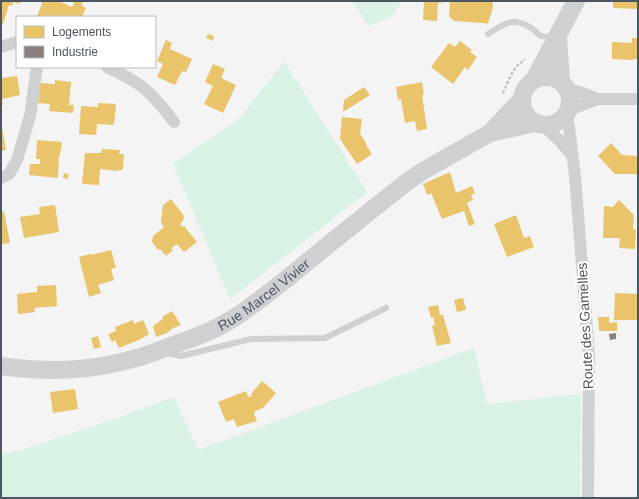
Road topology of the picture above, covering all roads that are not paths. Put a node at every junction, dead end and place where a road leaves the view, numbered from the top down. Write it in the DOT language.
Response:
graph roads {
  1 [pos="576,1"];
  2 [pos="488,34"];
  3 [pos="549,36"];
  4 [pos="16,42"];
  5 [pos="1,47"];
  6 [pos="37,68"];
  7 [pos="109,68"];
  8 [pos="534,80"];
  9 [pos="564,86"];
  10 [pos="522,99"];
  11 [pos="598,99"];
  12 [pos="638,99"];
  13 [pos="567,112"];
  14 [pos="174,122"];
  15 [pos="539,124"];
  16 [pos="490,133"];
  17 [pos="572,155"];
  18 [pos="1,178"];
  19 [pos="386,308"];
  20 [pos="158,351"];
  21 [pos="1,366"];
  22 [pos="588,498"];
  1 -- 3 [label="street"];
  2 -- 3 [label="lane"];
  3 -- 8 [label="street"];
  3 -- 9 [label="street"];
  4 -- 5 [label="street"];
  6 -- 18 [label="street"];
  7 -- 14 [label="street"];
  8 -- 9 [label="street"];
  8 -- 10 [label="street"];
  9 -- 11 [label="street"];
  9 -- 13 [label="street"];
  10 -- 15 [label="street"];
  10 -- 16 [label="street, Rue Marcel Vivier"];
  11 -- 12 [label="street"];
  11 -- 13 [label="street"];
  13 -- 15 [label="street"];
  13 -- 17 [label="street, Route des Gamelles"];
  15 -- 16 [label="street, Rue Marcel Vivier"];
  15 -- 17 [label="street"];
  16 -- 20 [label="street, Rue Marcel Vivier"];
  17 -- 22 [label="street, Route des Gamelles"];
  19 -- 20 [label="lane"];
  20 -- 21 [label="street, Rue Marcel Vivier"];
}
